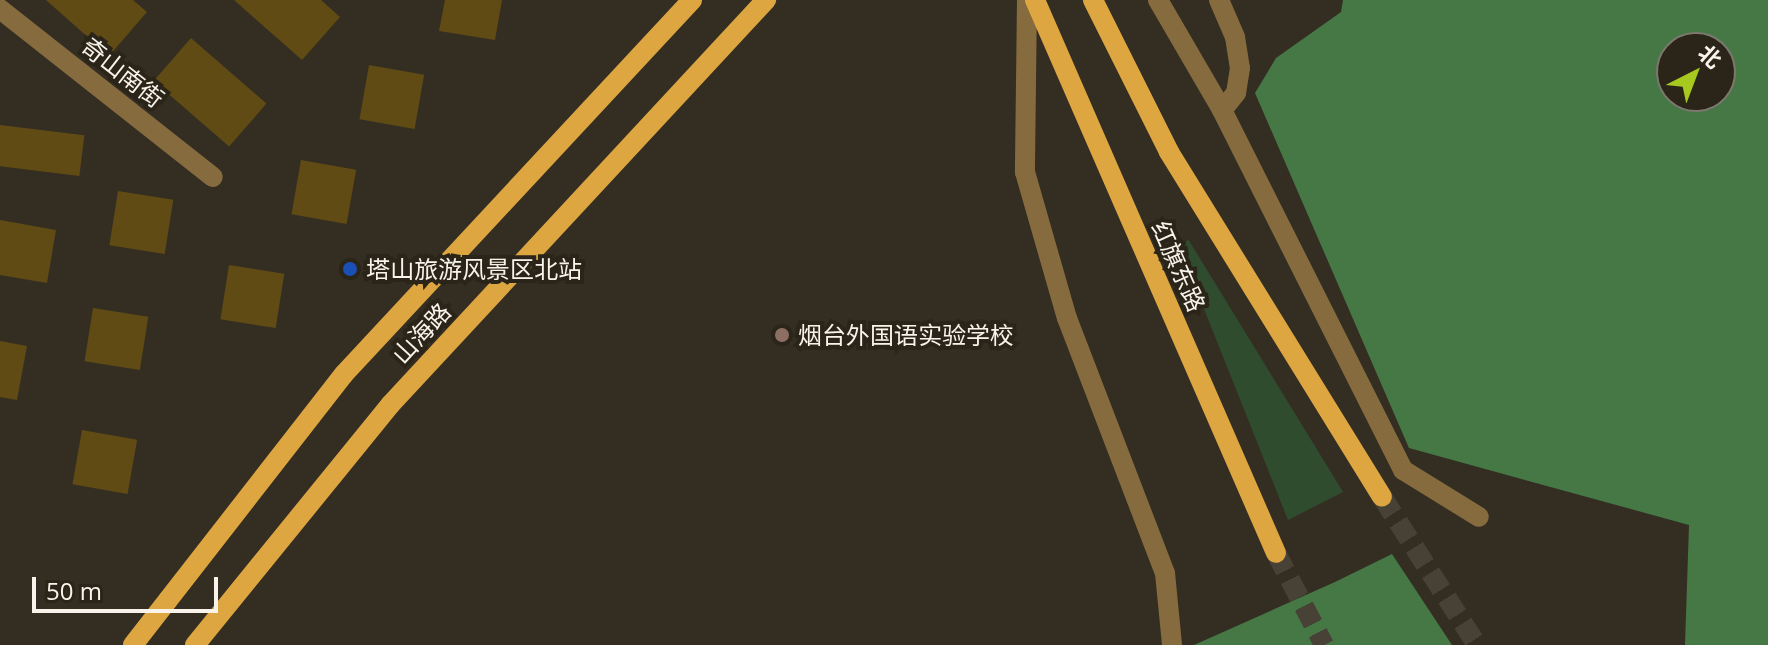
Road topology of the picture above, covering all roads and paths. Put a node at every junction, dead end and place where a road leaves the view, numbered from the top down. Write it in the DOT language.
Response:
graph roads {
  1 [pos="692,0"];
  2 [pos="766,0"];
  3 [pos="1027,0"];
  4 [pos="1035,0"];
  5 [pos="1093,0"];
  6 [pos="1158,0"];
  7 [pos="1219,0"];
  8 [pos="0,9"];
  9 [pos="1222,110"];
  10 [pos="213,177"];
  11 [pos="1382,497"];
  12 [pos="1479,517"];
  13 [pos="1276,553"];
  14 [pos="133,645"];
  15 [pos="195,645"];
  16 [pos="1172,645"];
  1 -- 14 [label="main road, 山海路"];
  2 -- 15 [label="main road, 山海路"];
  3 -- 16 [label="street"];
  4 -- 13 [label="main road, 红旗东路"];
  5 -- 11 [label="main road, 红旗东路"];
  6 -- 9 [label="street"];
  7 -- 9 [label="street"];
  8 -- 10 [label="street, 奇山南街"];
  9 -- 12 [label="street"];
}
